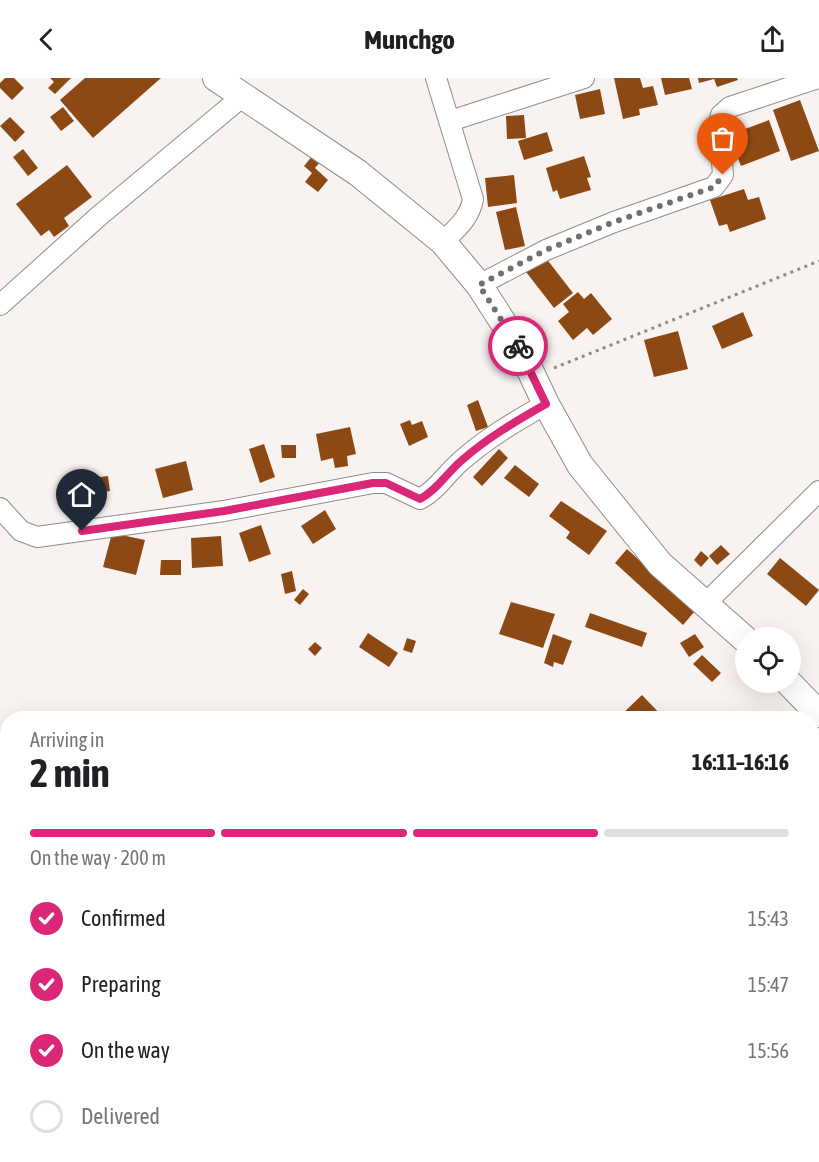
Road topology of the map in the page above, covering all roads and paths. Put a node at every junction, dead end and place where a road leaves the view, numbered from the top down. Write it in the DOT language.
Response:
graph roads {
  1 [pos="216,78"];
  2 [pos="436,78"];
  3 [pos="584,78"];
  4 [pos="819,78"];
  5 [pos="243,96"];
  6 [pos="450,121"];
  7 [pos="443,243"];
  8 [pos="819,261"];
  9 [pos="479,285"];
  10 [pos="0,305"];
  11 [pos="533,377"];
  12 [pos="546,404"];
  13 [pos="819,491"];
  14 [pos="0,508"];
  15 [pos="705,604"];
  16 [pos="735,630"];
  17 [pos="799,693"];
  18 [pos="816,711"];
  1 -- 5 [label="street"];
  2 -- 6 [label="street"];
  3 -- 6 [label="street"];
  4 -- 9 [label="street"];
  5 -- 7 [label="street"];
  5 -- 10 [label="street"];
  6 -- 7 [label="street"];
  7 -- 9 [label="street"];
  8 -- 11 [label="path"];
  9 -- 11 [label="street"];
  11 -- 12 [label="street"];
  12 -- 14 [label="street"];
  12 -- 15 [label="street"];
  13 -- 15 [label="street"];
  15 -- 16 [label="street"];
  17 -- 18 [label="street"];
}
